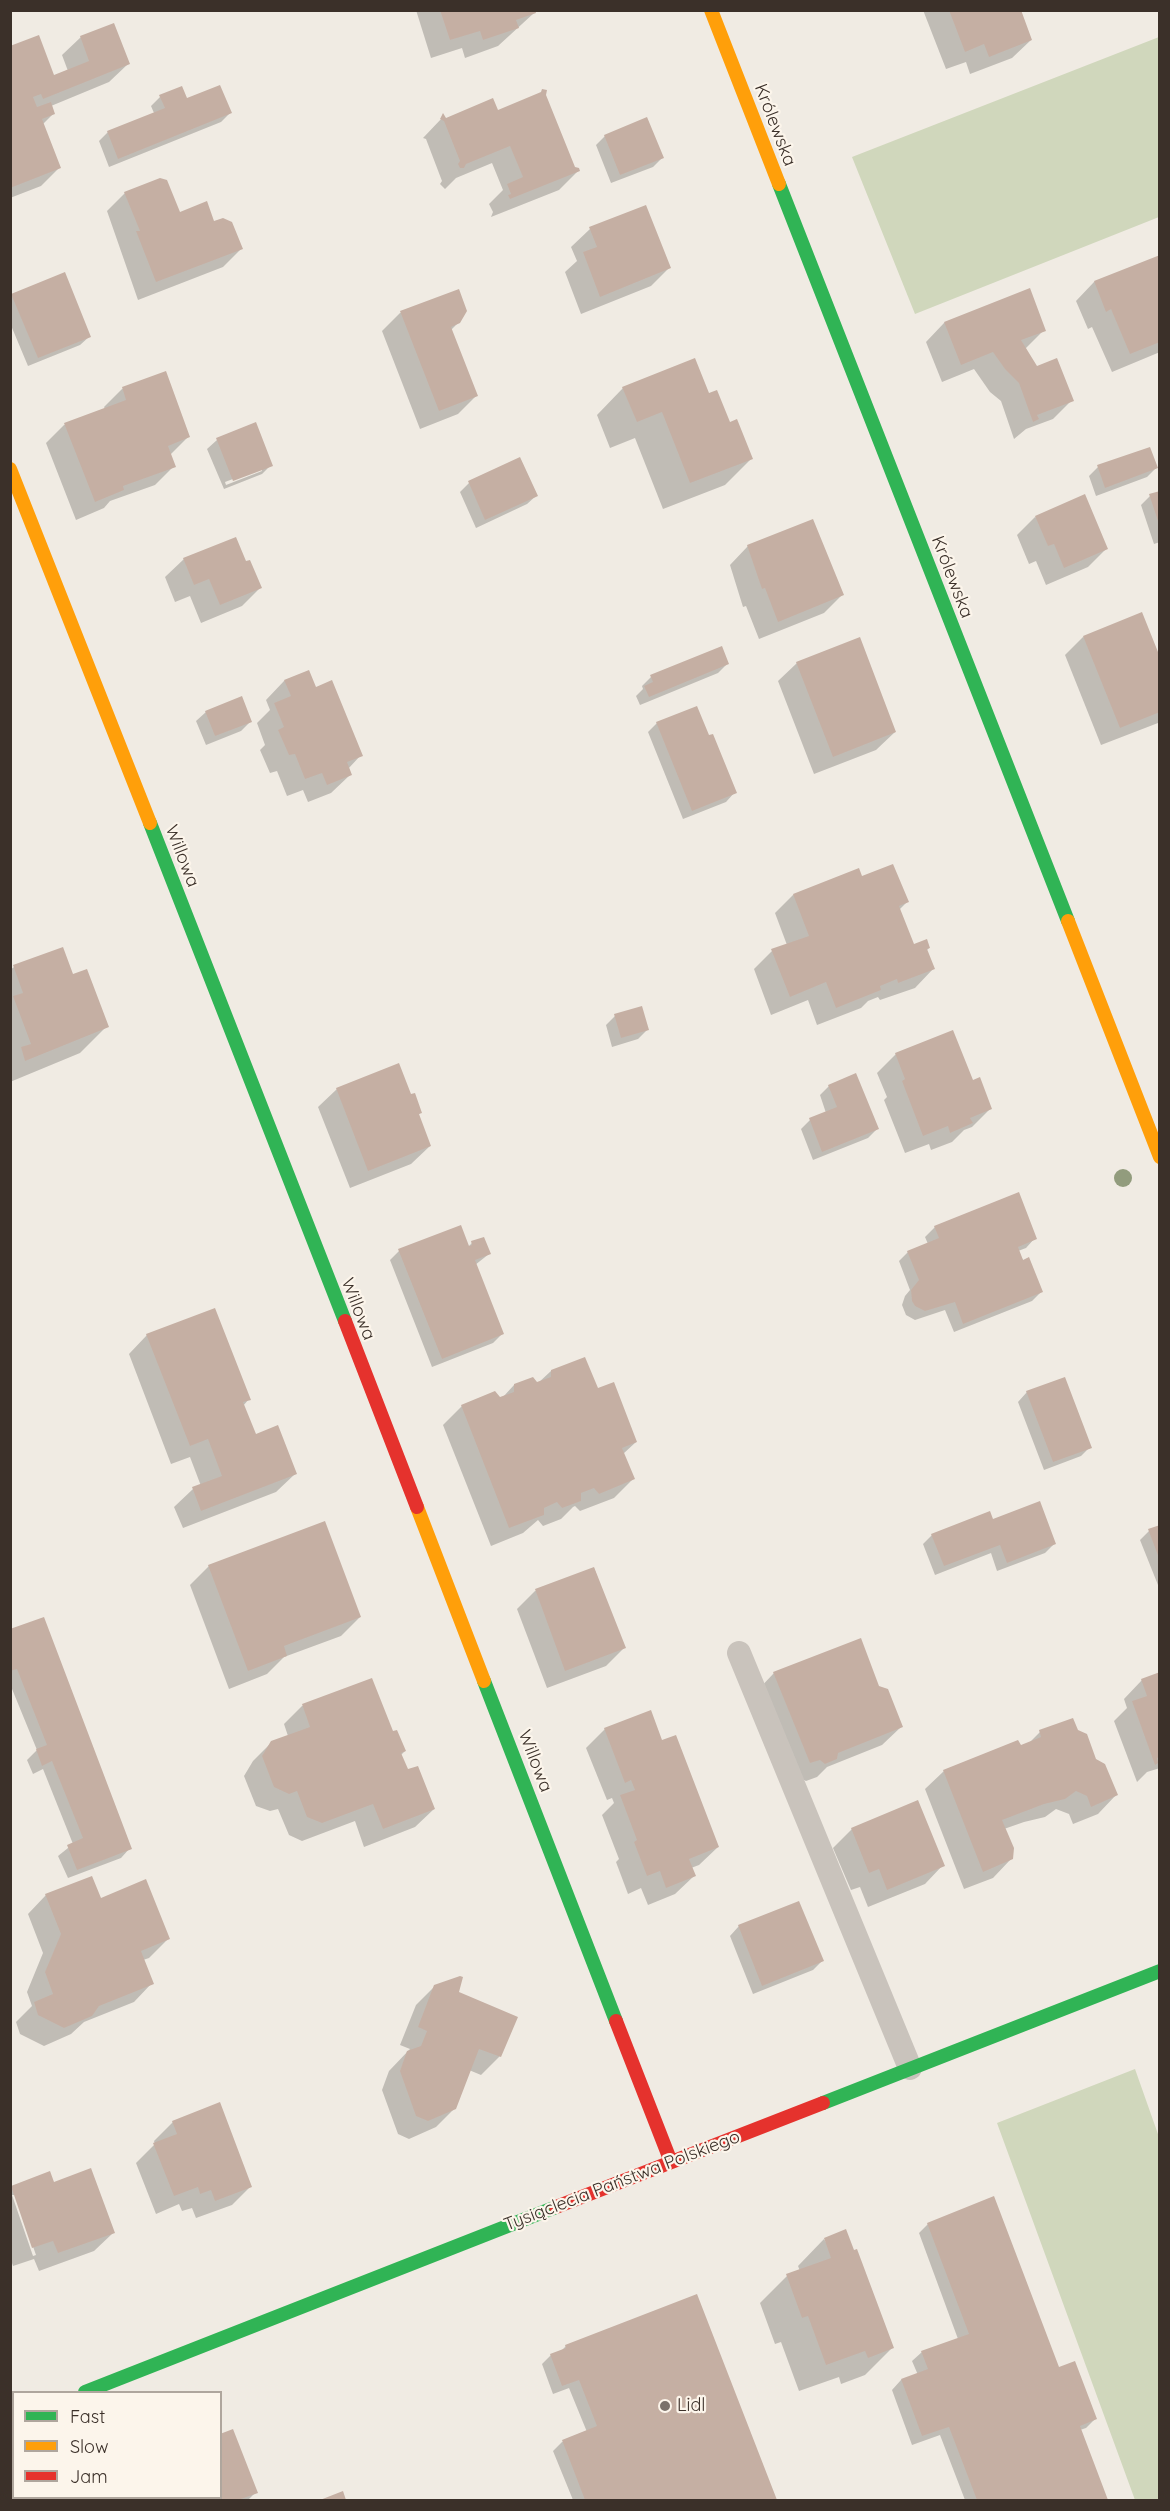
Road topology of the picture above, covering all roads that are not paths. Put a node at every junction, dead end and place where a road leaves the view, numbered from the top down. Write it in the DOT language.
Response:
graph roads {
  1 [pos="711,10"];
  2 [pos="10,469"];
  3 [pos="1160,1157"];
  4 [pos="739,1653"];
  5 [pos="1160,1971"];
  6 [pos="910,2068"];
  7 [pos="671,2162"];
  8 [pos="88,2391"];
  1 -- 3 [label="street, Królewska"];
  2 -- 7 [label="street, Willowa"];
  4 -- 6 [label="lane"];
  5 -- 6 [label="street, Tysiąclecia Państwa Polskiego"];
  6 -- 7 [label="street, Tysiąclecia Państwa Polskiego"];
  7 -- 8 [label="street, Tysiąclecia Państwa Polskiego"];
}
